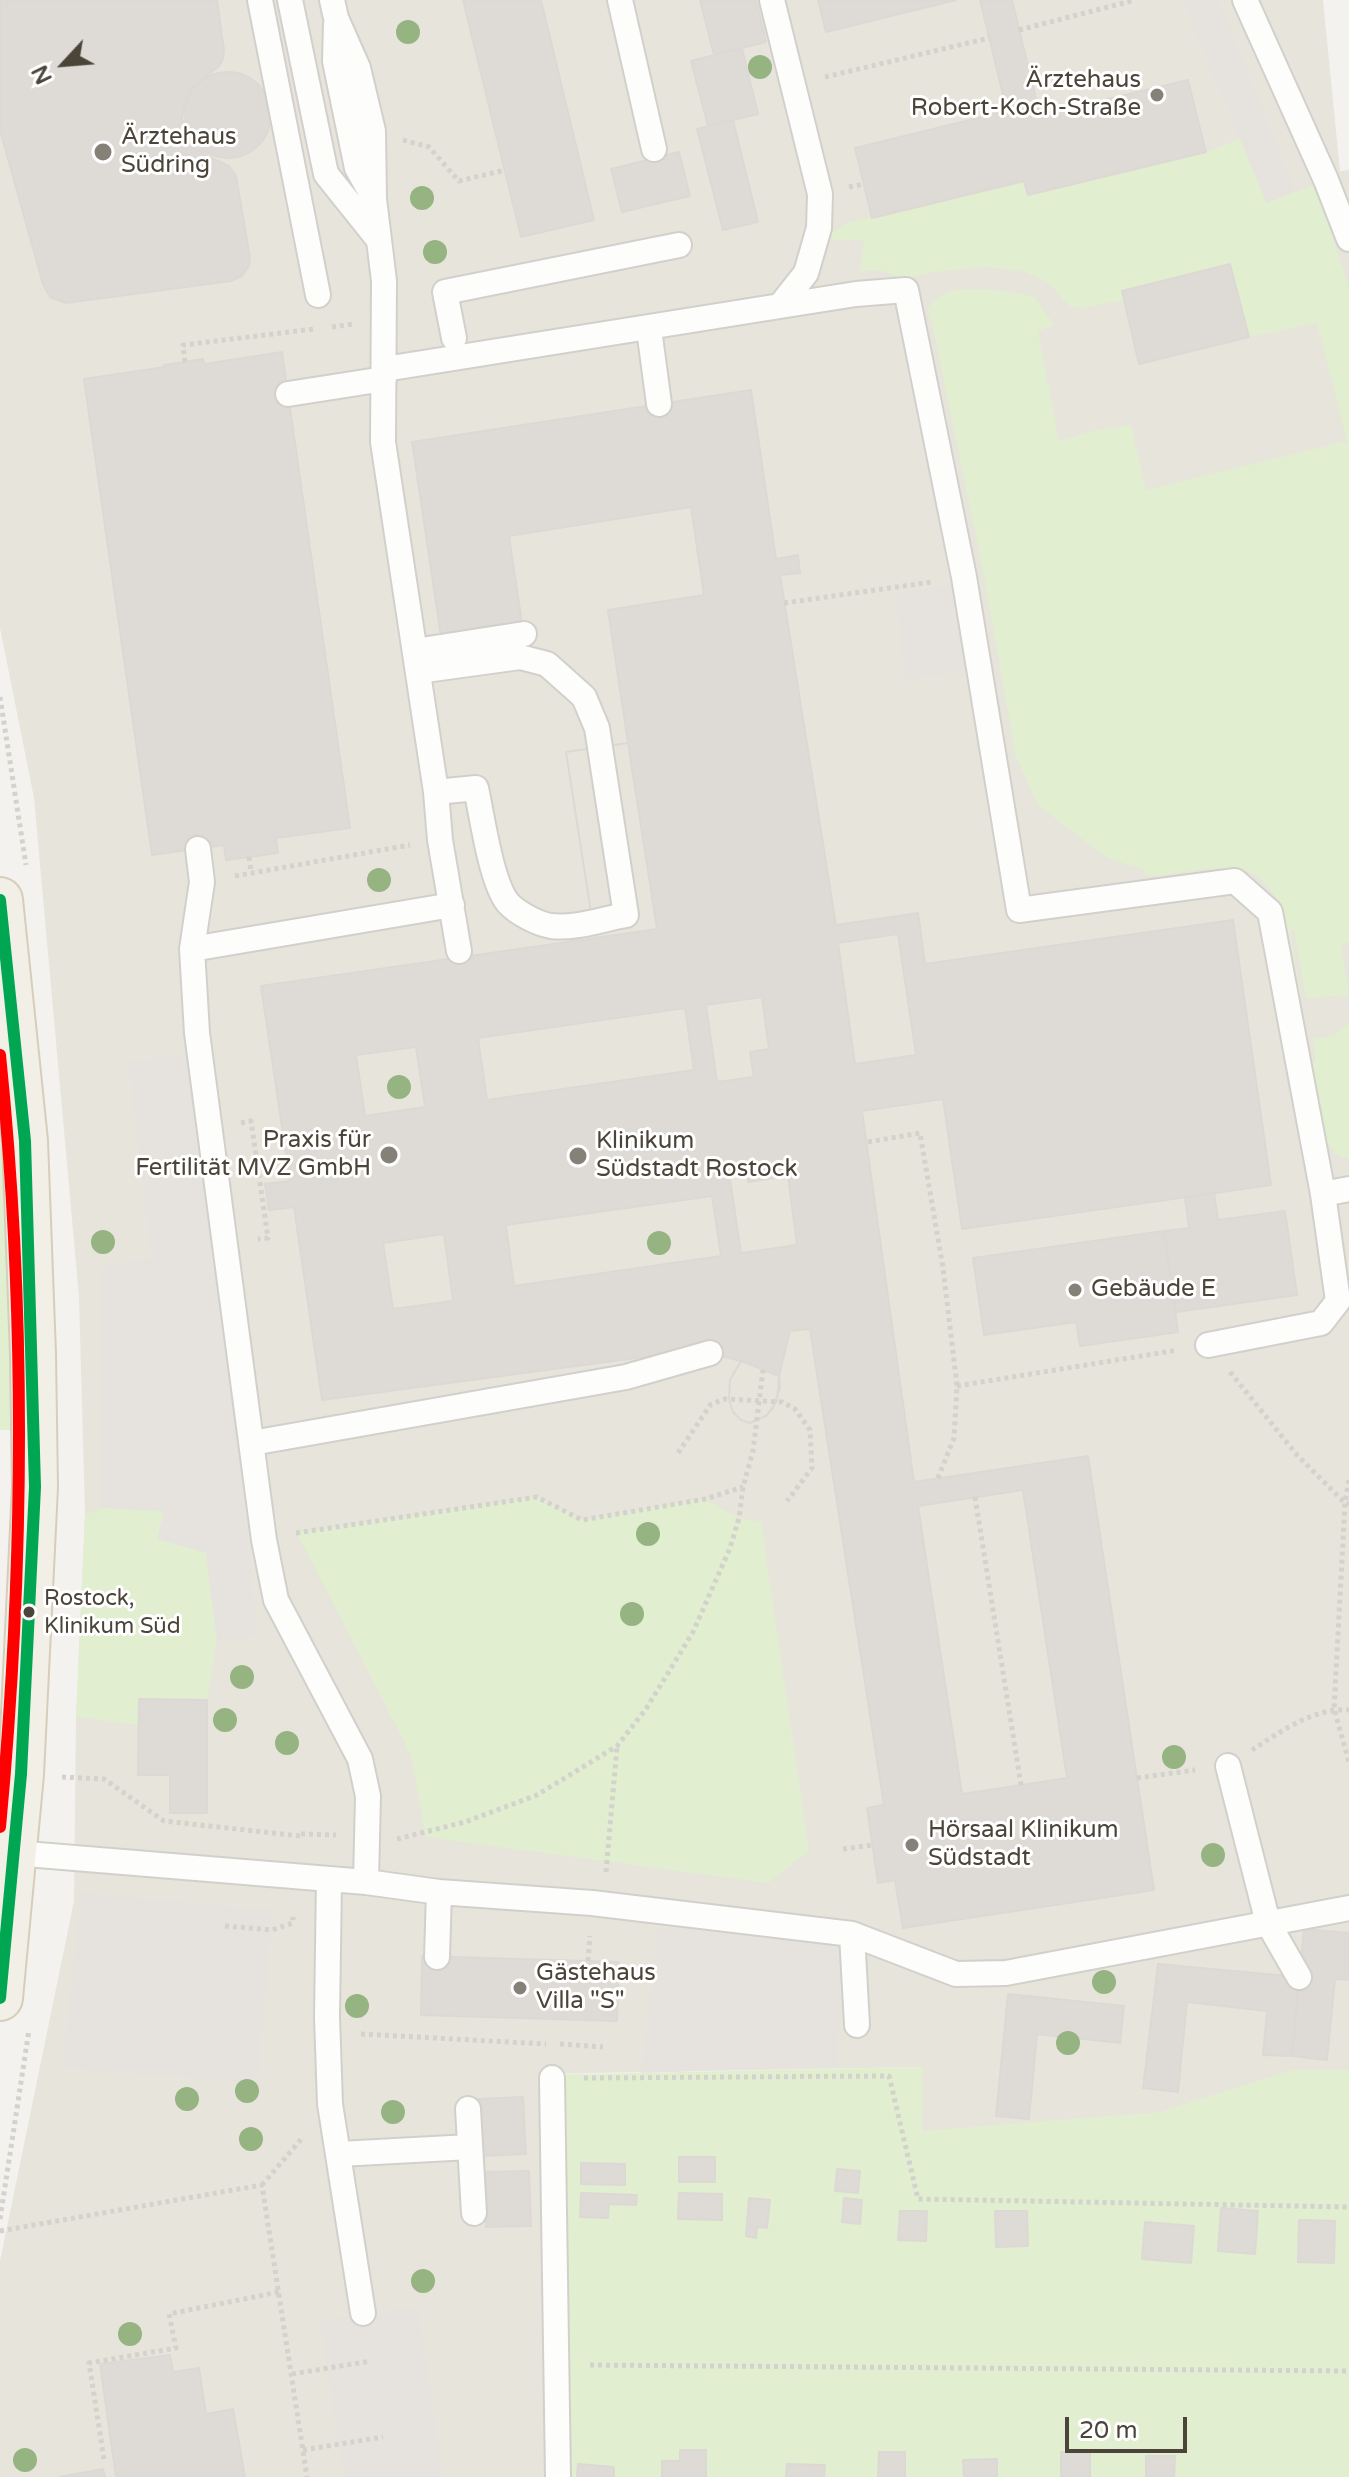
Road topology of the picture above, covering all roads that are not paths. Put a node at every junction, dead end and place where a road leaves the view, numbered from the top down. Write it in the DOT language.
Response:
graph roads {
  1 [pos="260,0"];
  2 [pos="290,0"];
  3 [pos="620,0"];
  4 [pos="772,0"];
  5 [pos="1245,0"];
  6 [pos="334,9"];
  7 [pos="654,149"];
  8 [pos="374,199"];
  9 [pos="1349,239"];
  10 [pos="380,241"];
  11 [pos="679,245"];
  12 [pos="318,295"];
  13 [pos="780,306"];
  14 [pos="649,329"];
  15 [pos="454,338"];
  16 [pos="385,374"];
  17 [pos="288,394"];
  18 [pos="659,404"];
  19 [pos="524,634"];
  20 [pos="416,661"];
  21 [pos="436,792"];
  22 [pos="198,849"];
  23 [pos="0,900"];
  24 [pos="452,905"];
  25 [pos="192,949"];
  26 [pos="459,951"];
  27 [pos="1349,1189"];
  28 [pos="1323,1194"];
  29 [pos="1208,1345"];
  30 [pos="710,1353"];
  31 [pos="252,1443"];
  32 [pos="1228,1766"];
  33 [pos="7,1852"];
  34 [pos="329,1879"];
  35 [pos="366,1882"];
  36 [pos="439,1892"];
  37 [pos="1349,1908"];
  38 [pos="1268,1923"];
  39 [pos="852,1934"];
  40 [pos="437,1957"];
  41 [pos="1299,1977"];
  42 [pos="0,1998"];
  43 [pos="857,2025"];
  44 [pos="552,2078"];
  45 [pos="468,2109"];
  46 [pos="470,2147"];
  47 [pos="339,2154"];
  48 [pos="474,2213"];
  49 [pos="363,2313"];
  50 [pos="558,2477"];
  1 -- 12 [label="lane"];
  2 -- 10 [label="lane"];
  3 -- 7 [label="lane"];
  4 -- 13 [label="lane"];
  5 -- 9 [label="lane"];
  6 -- 8 [label="lane"];
  6 -- 8 [label="lane"];
  8 -- 10 [label="lane"];
  10 -- 16 [label="lane"];
  11 -- 15 [label="lane"];
  13 -- 14 [label="lane"];
  13 -- 28 [label="lane"];
  14 -- 16 [label="lane"];
  14 -- 18 [label="lane"];
  16 -- 17 [label="lane"];
  16 -- 20 [label="lane"];
  19 -- 20 [label="lane"];
  20 -- 21 [label="lane"];
  20 -- 21 [label="lane"];
  21 -- 24 [label="lane"];
  22 -- 25 [label="lane"];
  23 -- 33 [label="main road"];
  24 -- 25 [label="lane"];
  24 -- 26 [label="lane"];
  25 -- 31 [label="lane"];
  27 -- 28 [label="lane"];
  28 -- 29 [label="lane"];
  30 -- 31 [label="lane"];
  31 -- 35 [label="lane"];
  32 -- 38 [label="lane"];
  33 -- 34 [label="lane"];
  33 -- 42 [label="main road"];
  34 -- 35 [label="lane"];
  34 -- 47 [label="lane"];
  35 -- 36 [label="lane"];
  36 -- 39 [label="lane"];
  36 -- 40 [label="lane"];
  37 -- 38 [label="lane"];
  38 -- 39 [label="lane"];
  38 -- 41 [label="lane"];
  39 -- 43 [label="lane"];
  44 -- 50 [label="lane"];
  45 -- 46 [label="lane"];
  46 -- 47 [label="lane"];
  46 -- 48 [label="lane"];
  47 -- 49 [label="lane"];
}
